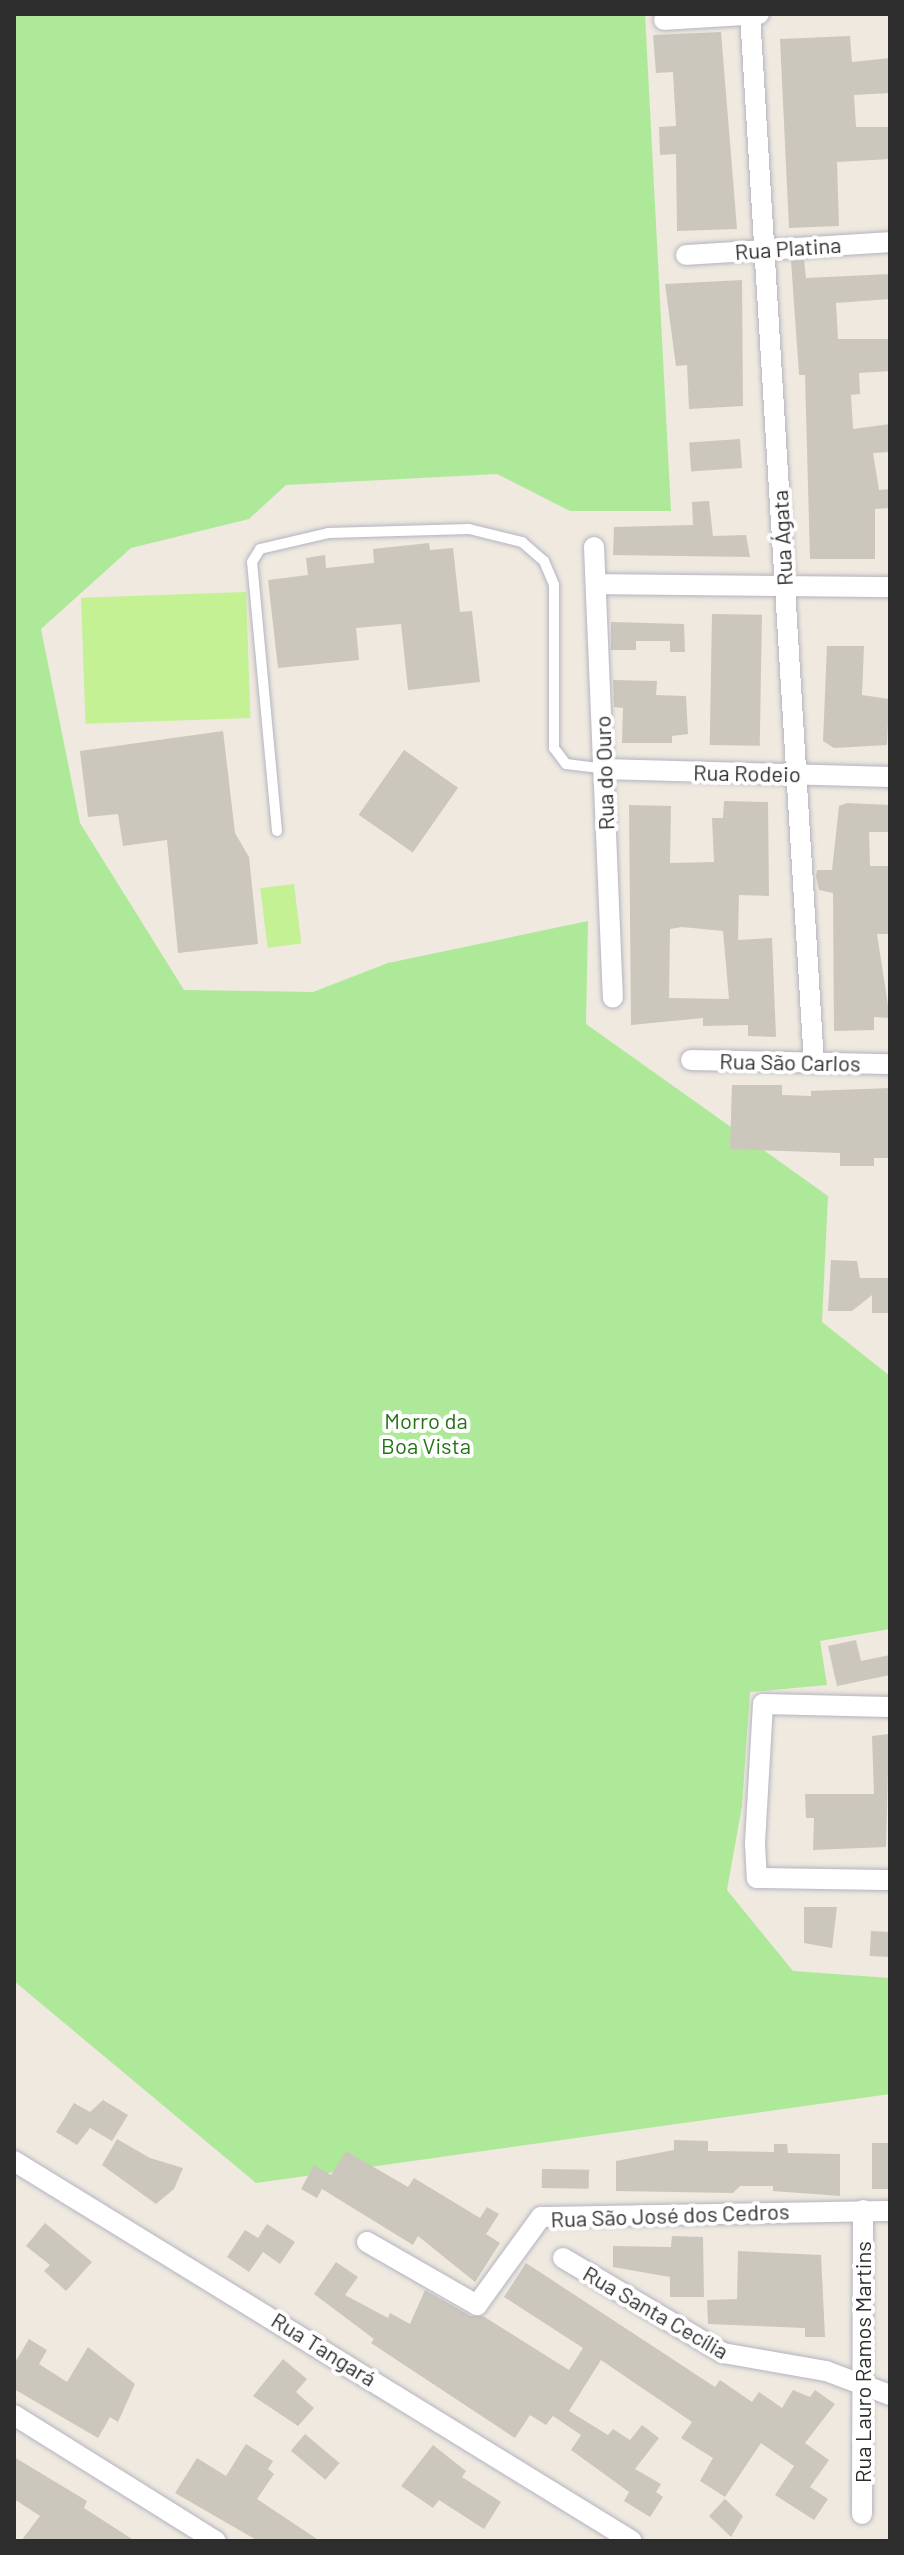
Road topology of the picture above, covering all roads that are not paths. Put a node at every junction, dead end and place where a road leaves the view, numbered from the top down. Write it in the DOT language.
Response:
graph roads {
  1 [pos="750,14"];
  2 [pos="759,14"];
  3 [pos="664,20"];
  4 [pos="890,242"];
  5 [pos="765,250"];
  6 [pos="686,255"];
  7 [pos="594,547"];
  8 [pos="596,584"];
  9 [pos="785,586"];
  10 [pos="890,587"];
  11 [pos="604,769"];
  12 [pos="797,774"];
  13 [pos="890,777"];
  14 [pos="277,831"];
  15 [pos="613,998"];
  16 [pos="691,1060"];
  17 [pos="814,1063"];
  18 [pos="890,1064"];
  19 [pos="890,1707"];
  20 [pos="890,1880"];
  21 [pos="14,2161"];
  22 [pos="863,2210"];
  23 [pos="890,2211"];
  24 [pos="367,2242"];
  25 [pos="563,2258"];
  26 [pos="863,2383"];
  27 [pos="890,2395"];
  28 [pos="14,2415"];
  29 [pos="862,2514"];
  30 [pos="187,2533"];
  31 [pos="216,2541"];
  32 [pos="632,2541"];
  1 -- 2 [label="street"];
  1 -- 3 [label="street"];
  1 -- 5 [label="street, Rua Ágata"];
  4 -- 5 [label="street, Rua Platina"];
  5 -- 6 [label="street, Rua Platina"];
  5 -- 9 [label="street, Rua Ágata"];
  7 -- 8 [label="street, Rua do Ouro"];
  8 -- 9 [label="street"];
  8 -- 11 [label="street, Rua do Ouro"];
  9 -- 10 [label="street"];
  9 -- 12 [label="street, Rua Ágata"];
  11 -- 12 [label="street, Rua Rodeio"];
  11 -- 14 [label="lane"];
  11 -- 15 [label="street, Rua do Ouro"];
  12 -- 13 [label="street, Rua Rodeio"];
  12 -- 17 [label="street, Rua Ágata"];
  16 -- 17 [label="street, Rua São Carlos"];
  17 -- 18 [label="street, Rua São Carlos"];
  19 -- 20 [label="street"];
  21 -- 32 [label="street, Rua Tangará"];
  22 -- 23 [label="street, Rua São José dos Cedros"];
  22 -- 24 [label="street, Rua São José dos Cedros"];
  22 -- 26 [label="street, Rua Lauro Ramos Martins"];
  25 -- 26 [label="street, Rua Santa Cecília"];
  26 -- 27 [label="street, Rua Santa Cecília"];
  26 -- 29 [label="street, Rua Lauro Ramos Martins"];
  28 -- 30 [label="street"];
  30 -- 31 [label="street"];
}
